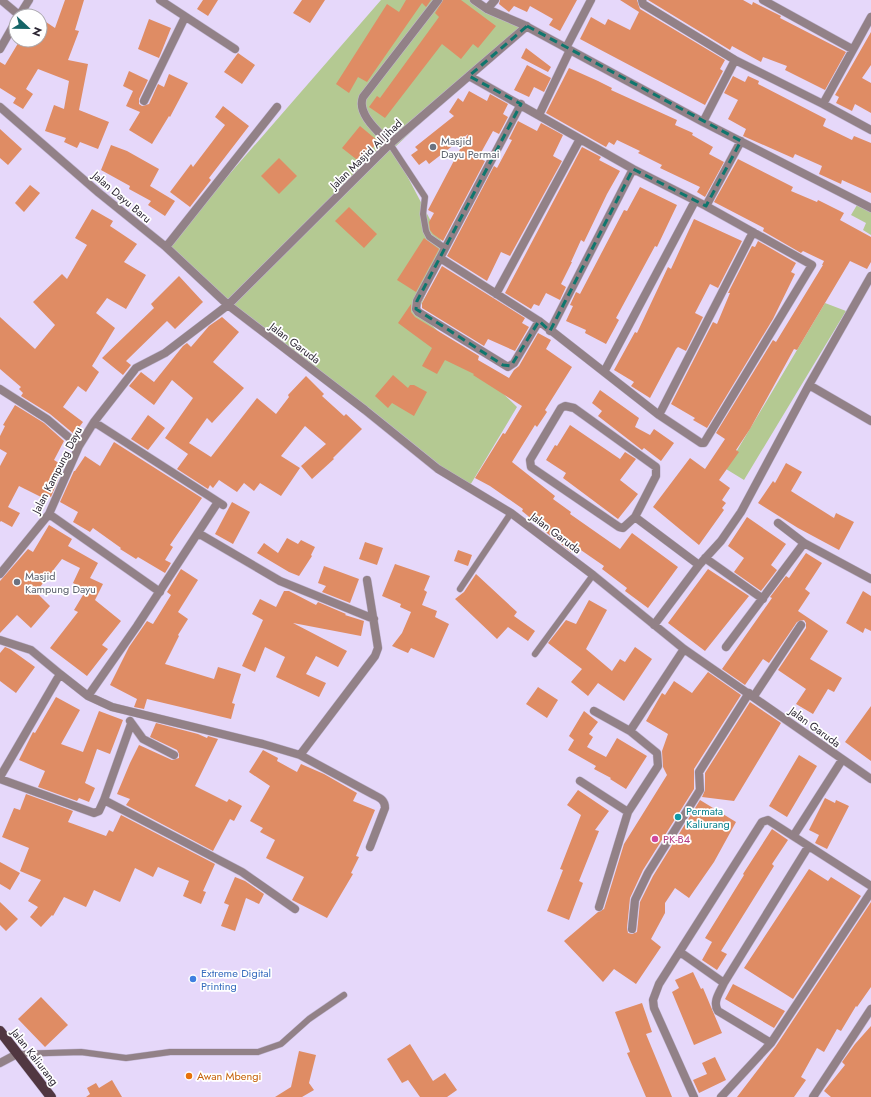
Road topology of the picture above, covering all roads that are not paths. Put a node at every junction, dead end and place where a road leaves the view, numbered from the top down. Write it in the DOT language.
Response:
graph roads {
  1 [pos="1,0"];
  2 [pos="160,0"];
  3 [pos="438,0"];
  4 [pos="474,0"];
  5 [pos="495,0"];
  6 [pos="592,0"];
  7 [pos="642,0"];
  8 [pos="763,0"];
  9 [pos="9,8"];
  10 [pos="487,9"];
  11 [pos="185,17"];
  12 [pos="871,17"];
  13 [pos="527,26"];
  14 [pos="8,36"];
  15 [pos="235,49"];
  16 [pos="568,49"];
  17 [pos="852,49"];
  18 [pos="0,50"];
  19 [pos="735,60"];
  20 [pos="469,76"];
  21 [pos="144,101"];
  22 [pos="520,104"];
  23 [pos="823,104"];
  24 [pos="0,107"];
  25 [pos="277,107"];
  26 [pos="538,115"];
  27 [pos="703,122"];
  28 [pos="871,130"];
  29 [pos="580,139"];
  30 [pos="741,141"];
  31 [pos="390,144"];
  32 [pos="633,169"];
  33 [pos="695,201"];
  34 [pos="706,206"];
  35 [pos="871,208"];
  36 [pos="753,232"];
  37 [pos="166,247"];
  38 [pos="445,248"];
  39 [pos="440,258"];
  40 [pos="871,276"];
  41 [pos="496,294"];
  42 [pos="228,305"];
  43 [pos="539,321"];
  44 [pos="550,331"];
  45 [pos="604,372"];
  46 [pos="809,385"];
  47 [pos="0,389"];
  48 [pos="660,415"];
  49 [pos="871,421"];
  50 [pos="94,422"];
  51 [pos="79,446"];
  52 [pos="511,513"];
  53 [pos="49,514"];
  54 [pos="635,517"];
  55 [pos="778,523"];
  56 [pos="198,533"];
  57 [pos="804,542"];
  58 [pos="705,558"];
  59 [pos="699,565"];
  60 [pos="0,574"];
  61 [pos="593,575"];
  62 [pos="871,579"];
  63 [pos="367,580"];
  64 [pos="460,589"];
  65 [pos="160,592"];
  66 [pos="763,599"];
  67 [pos="374,619"];
  68 [pos="654,625"];
  69 [pos="801,625"];
  70 [pos="0,640"];
  71 [pos="726,647"];
  72 [pos="684,649"];
  73 [pos="535,654"];
  74 [pos="60,674"];
  75 [pos="752,695"];
  76 [pos="88,696"];
  77 [pos="594,711"];
  78 [pos="128,712"];
  79 [pos="131,724"];
  80 [pos="630,731"];
  81 [pos="174,755"];
  82 [pos="300,755"];
  83 [pos="842,760"];
  84 [pos="3,762"];
  85 [pos="0,778"];
  86 [pos="871,779"];
  87 [pos="580,781"];
  88 [pos="104,800"];
  89 [pos="628,812"];
  90 [pos="794,835"];
  91 [pos="370,847"];
  92 [pos="808,847"];
  93 [pos="871,886"];
  94 [pos="871,892"];
  95 [pos="599,907"];
  96 [pos="295,909"];
  97 [pos="632,930"];
  98 [pos="680,952"];
  99 [pos="724,983"];
  100 [pos="344,995"];
  101 [pos="871,1009"];
  102 [pos="0,1031"];
  103 [pos="771,1043"];
  104 [pos="17,1054"];
  105 [pos="0,1063"];
  106 [pos="817,1096"];
  107 [pos="51,1097"];
  108 [pos="694,1097"];
  109 [pos="721,1097"];
  1 -- 9 [label="street"];
  2 -- 11 [label="street"];
  3 -- 31 [label="street"];
  4 -- 10 [label="street"];
  5 -- 10 [label="street"];
  6 -- 16 [label="street"];
  7 -- 19 [label="street"];
  8 -- 17 [label="street"];
  10 -- 13 [label="street"];
  11 -- 15 [label="street"];
  11 -- 21 [label="street"];
  12 -- 17 [label="street"];
  13 -- 16 [label="street"];
  13 -- 20 [label="street, Jalan Masjid Al Jihad"];
  14 -- 18 [label="street"];
  16 -- 26 [label="street"];
  16 -- 27 [label="street"];
  17 -- 23 [label="street"];
  19 -- 23 [label="street"];
  19 -- 27 [label="street"];
  20 -- 22 [label="street"];
  20 -- 31 [label="street, Jalan Masjid Al Jihad"];
  22 -- 26 [label="street"];
  22 -- 38 [label="street"];
  23 -- 28 [label="street"];
  24 -- 37 [label="street, Jalan Dayu Baru"];
  25 -- 37 [label="street"];
  26 -- 29 [label="street"];
  27 -- 30 [label="street"];
  29 -- 32 [label="street"];
  29 -- 41 [label="street"];
  30 -- 34 [label="street"];
  30 -- 35 [label="street"];
  31 -- 38 [label="lane"];
  31 -- 42 [label="street, Jalan Masjid Al Jihad"];
  32 -- 33 [label="street"];
  32 -- 44 [label="street"];
  33 -- 34 [label="street"];
  33 -- 45 [label="street"];
  34 -- 36 [label="street"];
  36 -- 48 [label="street"];
  36 -- 48 [label="street"];
  37 -- 42 [label="street, Jalan Dayu Baru"];
  38 -- 39 [label="street"];
  39 -- 41 [label="street"];
  39 -- 43 [label="street"];
  40 -- 46 [label="street"];
  41 -- 43 [label="street"];
  42 -- 50 [label="street, Jalan Kampung Dayu"];
  42 -- 52 [label="street, Jalan Garuda"];
  43 -- 44 [label="street"];
  44 -- 45 [label="street"];
  45 -- 48 [label="street"];
  46 -- 49 [label="street"];
  46 -- 58 [label="street"];
  47 -- 51 [label="street"];
  50 -- 51 [label="street, Jalan Kampung Dayu"];
  50 -- 56 [label="street"];
  51 -- 53 [label="street, Jalan Kampung Dayu"];
  52 -- 61 [label="street, Jalan Garuda"];
  52 -- 64 [label="lane"];
  53 -- 60 [label="street, Jalan Kampung Dayu"];
  53 -- 65 [label="street"];
  54 -- 54 [label="street"];
  54 -- 59 [label="street"];
  55 -- 57 [label="street"];
  56 -- 65 [label="street"];
  56 -- 67 [label="street"];
  57 -- 62 [label="street"];
  57 -- 66 [label="street"];
  58 -- 59 [label="street"];
  58 -- 66 [label="street"];
  59 -- 68 [label="street"];
  61 -- 68 [label="street, Jalan Garuda"];
  61 -- 73 [label="lane"];
  63 -- 67 [label="street"];
  65 -- 76 [label="street"];
  66 -- 71 [label="street"];
  67 -- 82 [label="street"];
  68 -- 72 [label="street, Jalan Garuda"];
  69 -- 75 [label="street"];
  70 -- 74 [label="street"];
  72 -- 75 [label="street, Jalan Garuda"];
  72 -- 80 [label="street"];
  74 -- 76 [label="street"];
  74 -- 84 [label="street"];
  75 -- 83 [label="street, Jalan Garuda"];
  75 -- 97 [label="street"];
  76 -- 78 [label="street"];
  77 -- 80 [label="street"];
  78 -- 79 [label="street"];
  78 -- 82 [label="street"];
  79 -- 81 [label="street"];
  79 -- 88 [label="street"];
  80 -- 89 [label="street"];
  82 -- 91 [label="street"];
  83 -- 86 [label="street, Jalan Garuda"];
  83 -- 90 [label="street"];
  84 -- 85 [label="street"];
  85 -- 88 [label="street"];
  87 -- 89 [label="street"];
  88 -- 96 [label="street"];
  89 -- 95 [label="street"];
  90 -- 92 [label="street"];
  90 -- 98 [label="street"];
  92 -- 93 [label="street"];
  92 -- 99 [label="street"];
  94 -- 103 [label="street"];
  98 -- 99 [label="street"];
  98 -- 108 [label="street"];
  99 -- 103 [label="street"];
  100 -- 104 [label="lane"];
  101 -- 106 [label="street"];
  102 -- 104 [label="main road, Jalan Kaliurang"];
  103 -- 109 [label="street"];
  104 -- 105 [label="street"];
  104 -- 107 [label="main road, Jalan Kaliurang"];
}
